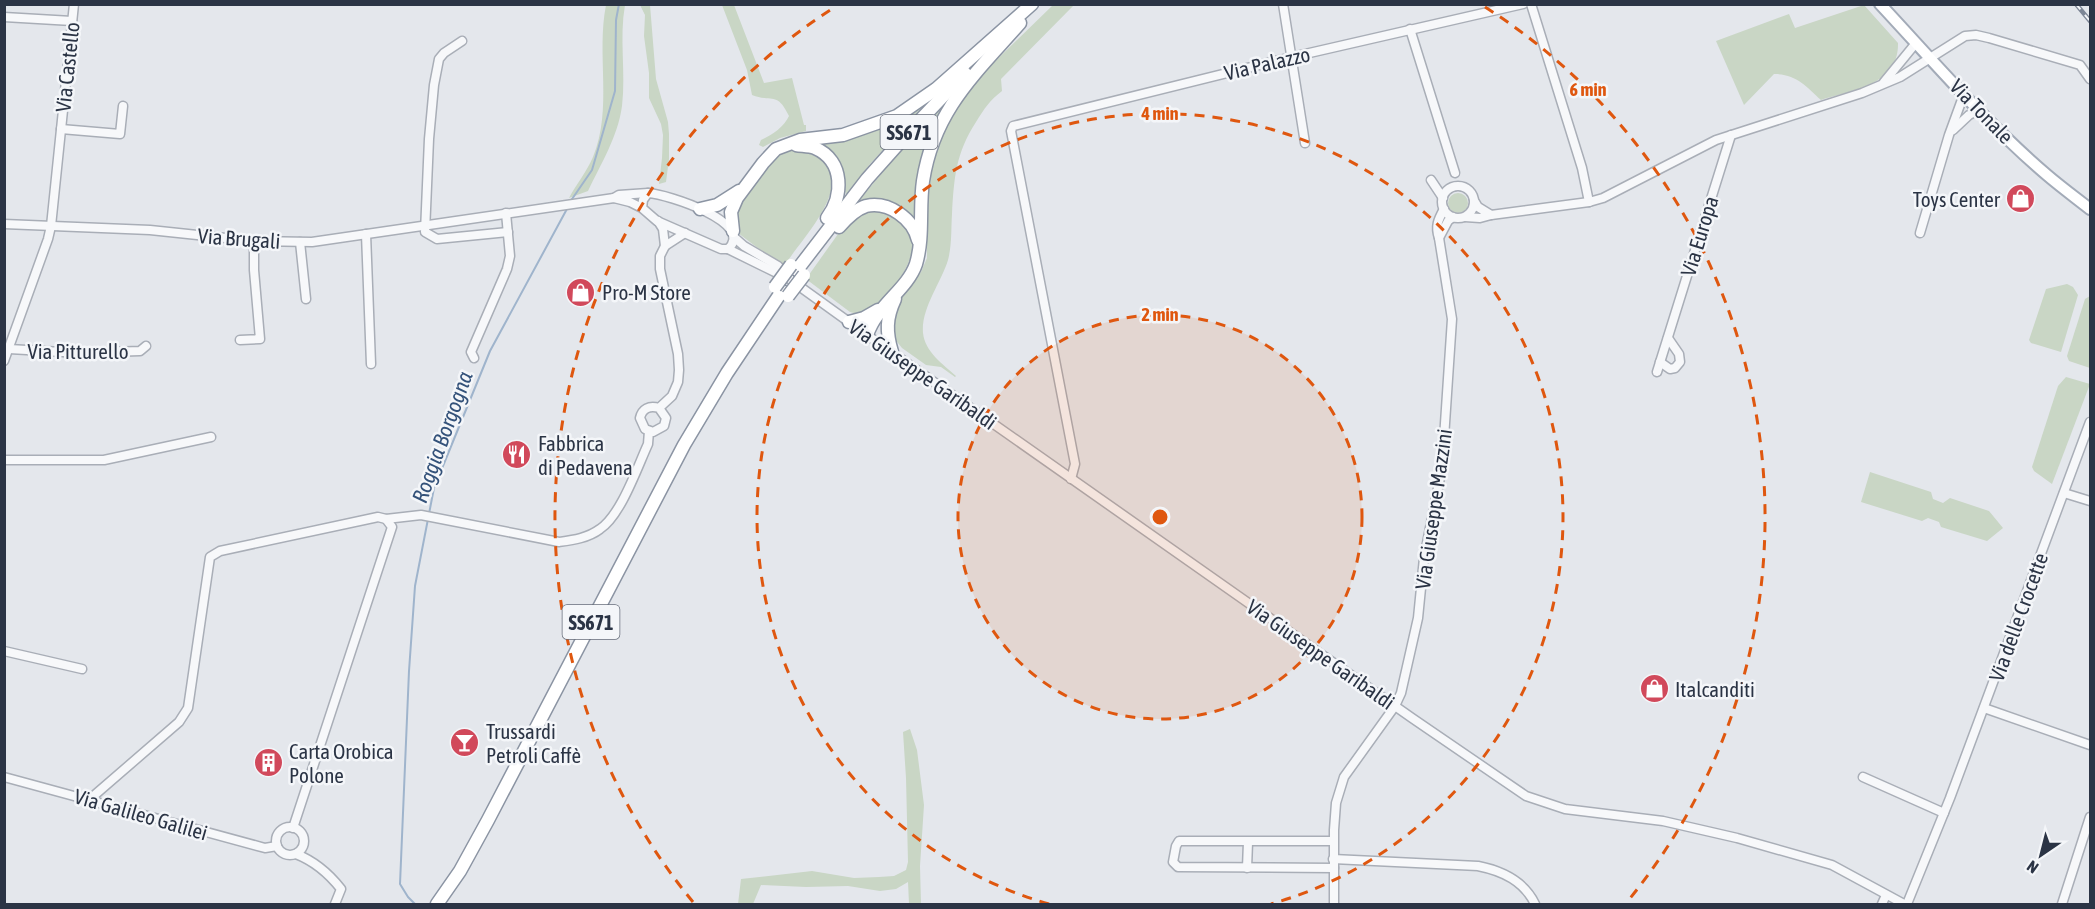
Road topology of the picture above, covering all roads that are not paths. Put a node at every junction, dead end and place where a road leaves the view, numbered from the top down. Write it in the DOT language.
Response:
graph roads {
  1 [pos="74,4"];
  2 [pos="1034,4"];
  3 [pos="1283,4"];
  4 [pos="1523,4"];
  5 [pos="1531,4"];
  6 [pos="1880,4"];
  7 [pos="4,16"];
  8 [pos="72,21"];
  9 [pos="1410,30"];
  10 [pos="462,41"];
  11 [pos="1916,43"];
  12 [pos="1292,57"];
  13 [pos="1930,58"];
  14 [pos="2091,79"];
  15 [pos="1882,85"];
  16 [pos="1964,94"];
  17 [pos="123,106"];
  18 [pos="1979,110"];
  19 [pos="61,129"];
  20 [pos="1731,135"];
  21 [pos="1949,135"];
  22 [pos="1305,143"];
  23 [pos="789,144"];
  24 [pos="744,186"];
  25 [pos="1454,188"];
  26 [pos="648,193"];
  27 [pos="614,198"];
  28 [pos="1443,198"];
  29 [pos="1475,202"];
  30 [pos="1589,202"];
  31 [pos="556,206"];
  32 [pos="642,208"];
  33 [pos="700,209"];
  34 [pos="1444,209"];
  35 [pos="2091,209"];
  36 [pos="506,213"];
  37 [pos="1491,215"];
  38 [pos="1465,217"];
  39 [pos="1453,218"];
  40 [pos="657,221"];
  41 [pos="4,225"];
  42 [pos="51,226"];
  43 [pos="425,226"];
  44 [pos="508,232"];
  45 [pos="685,233"];
  46 [pos="1920,233"];
  47 [pos="366,234"];
  48 [pos="734,234"];
  49 [pos="1439,238"];
  50 [pos="254,241"];
  51 [pos="300,242"];
  52 [pos="665,246"];
  53 [pos="920,247"];
  54 [pos="728,249"];
  55 [pos="796,273"];
  56 [pos="900,287"];
  57 [pos="306,299"];
  58 [pos="882,307"];
  59 [pos="886,320"];
  60 [pos="849,322"];
  61 [pos="867,335"];
  62 [pos="1668,338"];
  63 [pos="240,340"];
  64 [pos="146,346"];
  65 [pos="9,349"];
  66 [pos="892,352"];
  67 [pos="474,358"];
  68 [pos="4,361"];
  69 [pos="1660,362"];
  70 [pos="371,364"];
  71 [pos="1657,372"];
  72 [pos="659,408"];
  73 [pos="2091,422"];
  74 [pos="649,431"];
  75 [pos="211,437"];
  76 [pos="4,460"];
  77 [pos="1071,479"];
  78 [pos="2064,493"];
  79 [pos="2091,501"];
  80 [pos="386,519"];
  81 [pos="4,651"];
  82 [pos="82,669"];
  83 [pos="1395,706"];
  84 [pos="1984,708"];
  85 [pos="2091,745"];
  86 [pos="4,777"];
  87 [pos="1863,777"];
  88 [pos="90,800"];
  89 [pos="1944,813"];
  90 [pos="2091,817"];
  91 [pos="293,828"];
  92 [pos="1334,841"];
  93 [pos="1248,842"];
  94 [pos="277,846"];
  95 [pos="296,855"];
  96 [pos="1334,864"];
  97 [pos="1247,868"];
  98 [pos="1886,895"];
  99 [pos="335,904"];
  100 [pos="437,904"];
  101 [pos="1334,904"];
  102 [pos="1535,904"];
  103 [pos="1882,904"];
  104 [pos="1906,904"];
  105 [pos="2062,904"];
  1 -- 8 [label="street, Via Castello"];
  2 -- 23 [label="highway"];
  2 -- 53 [label="highway"];
  2 -- 55 [label="highway, SS671"];
  3 -- 12 [label="street"];
  4 -- 9 [label="street, Via Palazzo"];
  5 -- 30 [label="street"];
  6 -- 11 [label="main road, Via Tonale"];
  7 -- 8 [label="street"];
  8 -- 19 [label="street, Via Castello"];
  9 -- 12 [label="street, Via Palazzo"];
  9 -- 25 [label="street"];
  10 -- 43 [label="street"];
  11 -- 13 [label="main road, Via Tonale"];
  11 -- 15 [label="street"];
  12 -- 22 [label="street"];
  12 -- 77 [label="street, Via Palazzo"];
  13 -- 14 [label="street"];
  13 -- 15 [label="street"];
  13 -- 16 [label="main road, Via Tonale"];
  15 -- 20 [label="street"];
  16 -- 18 [label="main road, Via Tonale"];
  16 -- 21 [label="street"];
  17 -- 19 [label="street, Via Castello"];
  18 -- 21 [label="street"];
  18 -- 35 [label="main road, Via Tonale"];
  19 -- 42 [label="street, Via Castello"];
  20 -- 30 [label="street"];
  20 -- 62 [label="street, Via Europa"];
  21 -- 46 [label="street"];
  23 -- 24 [label="highway"];
  23 -- 55 [label="highway"];
  24 -- 33 [label="highway"];
  24 -- 48 [label="highway"];
  25 -- 28 [label="street"];
  25 -- 28 [label="street, Via Giuseppe Mazzini"];
  25 -- 29 [label="street"];
  26 -- 27 [label="street, Via Giuseppe Garibaldi"];
  26 -- 32 [label="street"];
  26 -- 33 [label="street, Via Giuseppe Garibaldi"];
  27 -- 31 [label="street, Via Giuseppe Garibaldi"];
  27 -- 32 [label="street, Via Giuseppe Garibaldi"];
  28 -- 34 [label="street, Via Giuseppe Mazzini"];
  29 -- 37 [label="street"];
  29 -- 38 [label="street"];
  30 -- 37 [label="street"];
  31 -- 36 [label="street, Via Brugali"];
  32 -- 40 [label="street, Via Giuseppe Garibaldi"];
  33 -- 48 [label="street, Via Giuseppe Garibaldi"];
  34 -- 39 [label="street"];
  34 -- 49 [label="street, Via Giuseppe Mazzini"];
  36 -- 43 [label="street, Via Brugali"];
  36 -- 44 [label="street"];
  37 -- 38 [label="street"];
  38 -- 39 [label="street"];
  39 -- 49 [label="street"];
  40 -- 45 [label="street, Via Giuseppe Garibaldi"];
  40 -- 52 [label="street"];
  41 -- 42 [label="street, Via Brugali"];
  42 -- 50 [label="street, Via Brugali"];
  42 -- 65 [label="street, Via Castello"];
  43 -- 44 [label="street"];
  43 -- 47 [label="street, Via Brugali"];
  44 -- 67 [label="street"];
  45 -- 52 [label="street"];
  45 -- 54 [label="street, Via Giuseppe Garibaldi"];
  47 -- 51 [label="street, Via Brugali"];
  47 -- 70 [label="street"];
  48 -- 54 [label="street"];
  48 -- 55 [label="street, Via Giuseppe Garibaldi"];
  49 -- 83 [label="street, Via Giuseppe Mazzini"];
  50 -- 51 [label="street, Via Brugali"];
  50 -- 63 [label="street"];
  51 -- 57 [label="street"];
  52 -- 72 [label="street"];
  53 -- 55 [label="highway"];
  53 -- 56 [label="highway"];
  54 -- 55 [label="street, Via Giuseppe Garibaldi"];
  55 -- 60 [label="street, Via Giuseppe Garibaldi"];
  55 -- 100 [label="highway, SS671"];
  56 -- 58 [label="highway"];
  56 -- 59 [label="highway"];
  58 -- 60 [label="highway"];
  58 -- 61 [label="highway"];
  59 -- 61 [label="highway"];
  59 -- 66 [label="highway"];
  60 -- 61 [label="street, Via Giuseppe Garibaldi"];
  61 -- 66 [label="street, Via Giuseppe Garibaldi"];
  62 -- 69 [label="street, Via Europa"];
  62 -- 69 [label="street"];
  64 -- 65 [label="street, Via Pitturello"];
  65 -- 68 [label="street, Via Castello"];
  66 -- 77 [label="street, Via Giuseppe Garibaldi"];
  69 -- 71 [label="street, Via Europa"];
  72 -- 74 [label="street"];
  72 -- 74 [label="street"];
  73 -- 78 [label="street, Via delle Crocette"];
  74 -- 80 [label="street"];
  75 -- 76 [label="street"];
  77 -- 83 [label="street, Via Giuseppe Garibaldi"];
  78 -- 79 [label="street"];
  78 -- 84 [label="street, Via delle Crocette"];
  80 -- 88 [label="street"];
  80 -- 91 [label="street"];
  81 -- 82 [label="street"];
  83 -- 92 [label="street, Via Giuseppe Mazzini"];
  83 -- 98 [label="street, Via Giuseppe Garibaldi"];
  84 -- 85 [label="street"];
  84 -- 89 [label="street, Via delle Crocette"];
  86 -- 88 [label="street, Via Galileo Galilei"];
  87 -- 89 [label="street"];
  88 -- 94 [label="street, Via Galileo Galilei"];
  89 -- 104 [label="street, Via delle Crocette"];
  90 -- 105 [label="street"];
  91 -- 94 [label="street"];
  91 -- 95 [label="street"];
  92 -- 93 [label="street"];
  92 -- 96 [label="street, Via Giuseppe Mazzini"];
  93 -- 97 [label="street"];
  93 -- 97 [label="street"];
  94 -- 95 [label="street"];
  95 -- 99 [label="street"];
  96 -- 97 [label="street"];
  96 -- 101 [label="street, Via Giuseppe Mazzini"];
  96 -- 102 [label="street"];
  98 -- 103 [label="street"];
  98 -- 104 [label="street, Via Giuseppe Garibaldi"];
}
